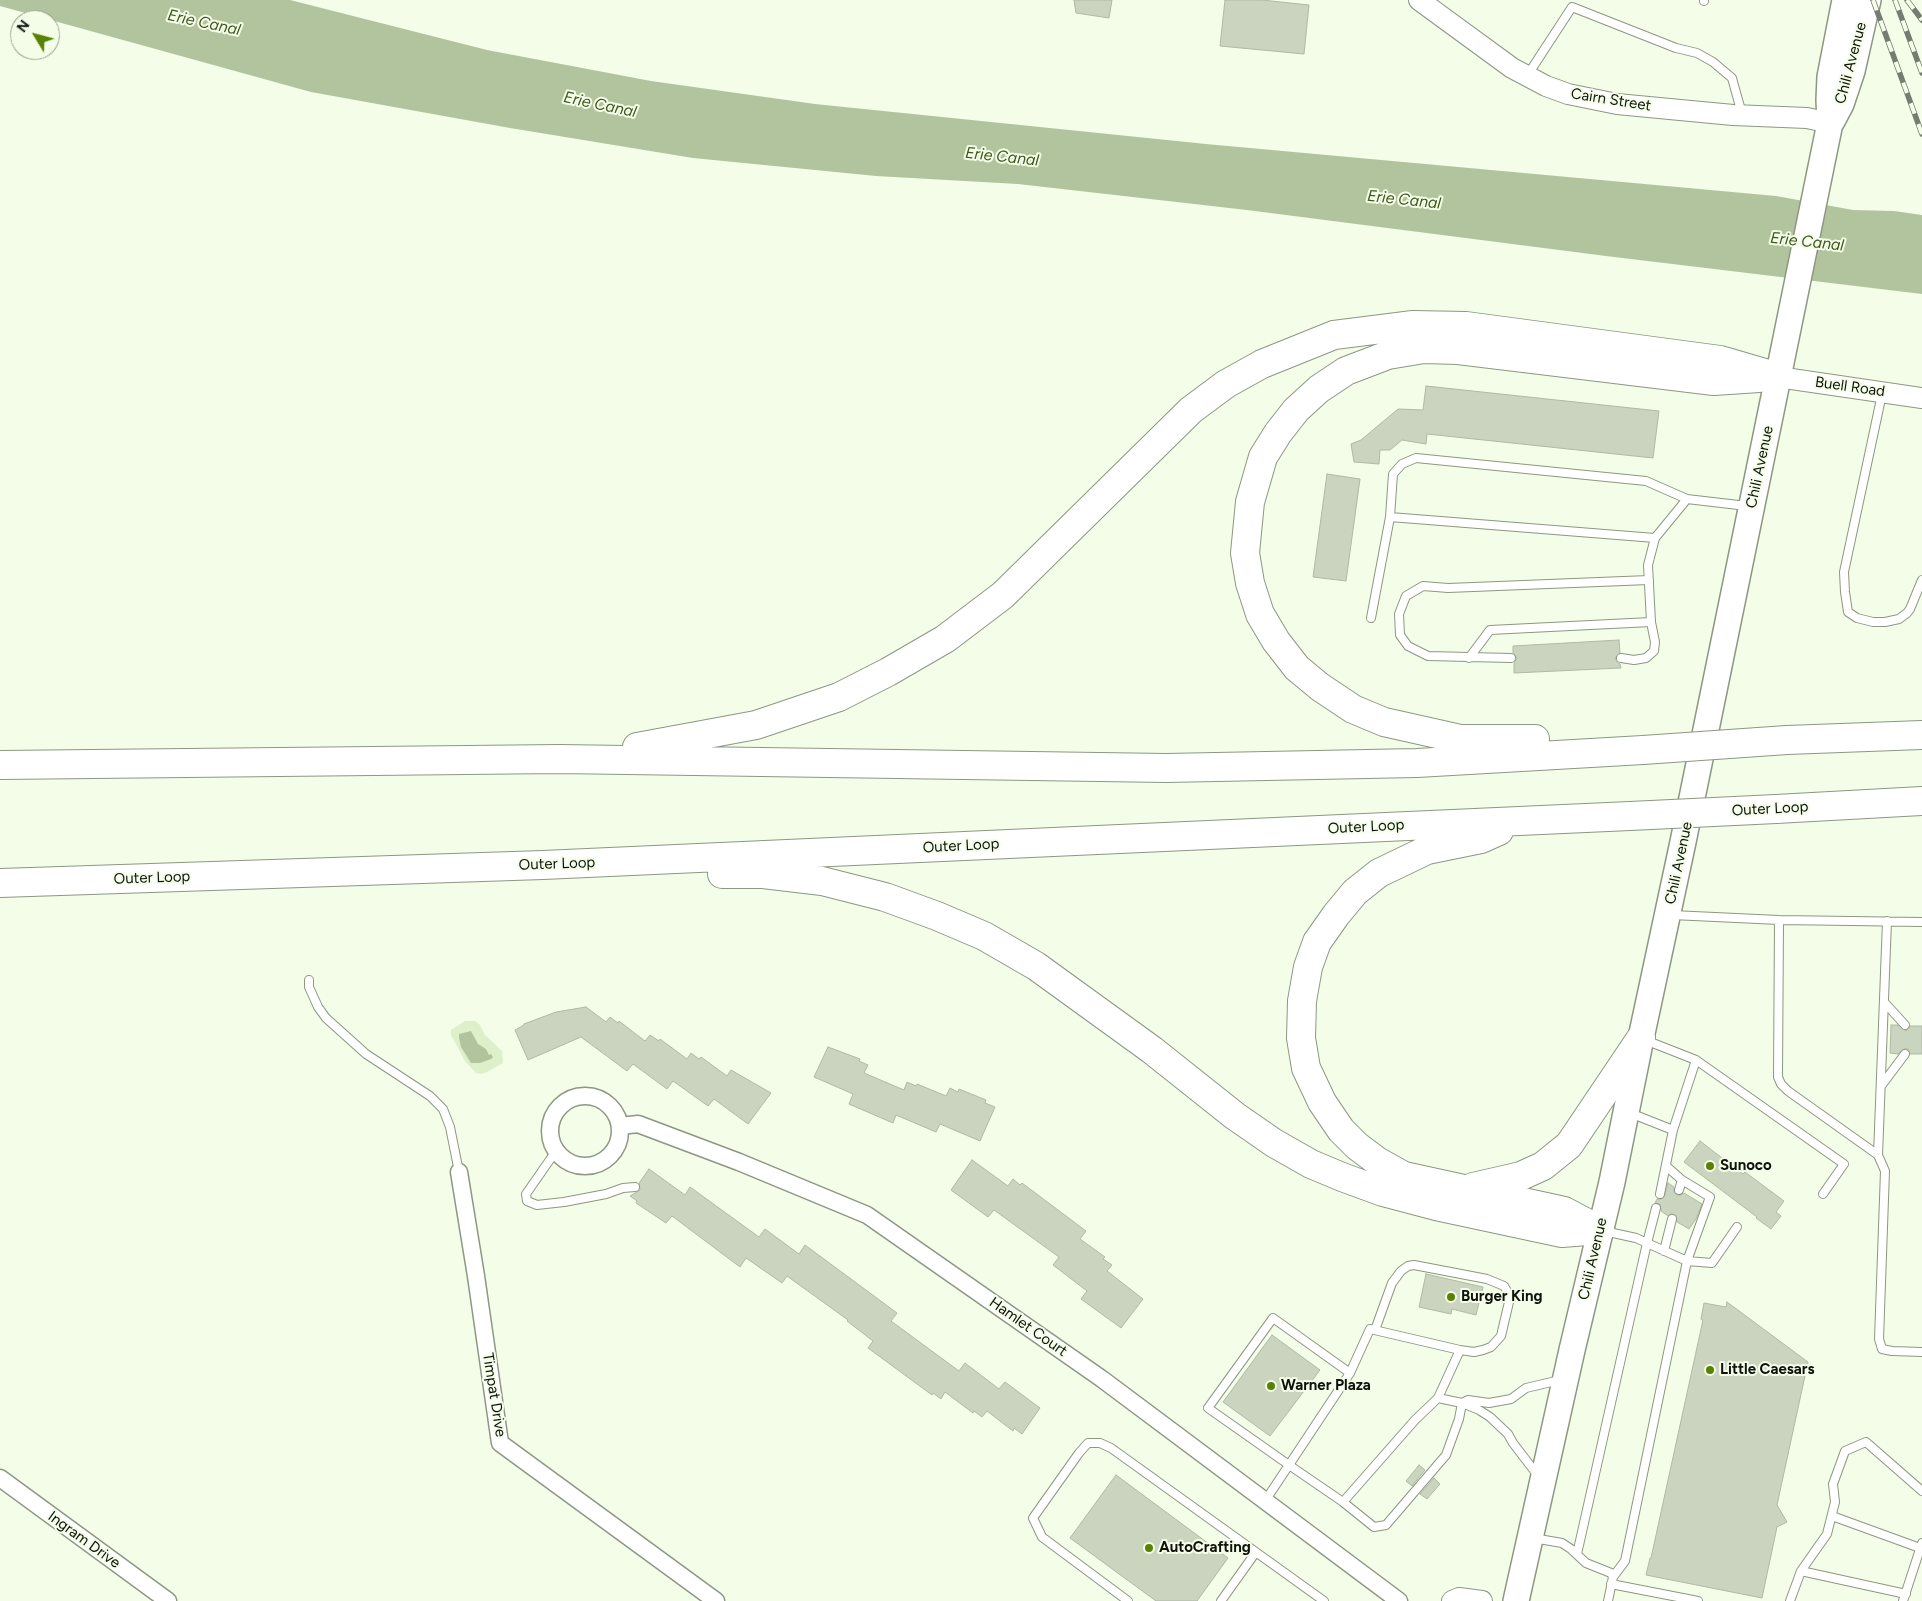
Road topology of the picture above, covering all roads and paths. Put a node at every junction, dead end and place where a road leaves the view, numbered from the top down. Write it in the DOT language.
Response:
graph roads {
  1 [pos="1419,0"];
  2 [pos="1845,0"];
  3 [pos="1868,0"];
  4 [pos="1572,3"];
  5 [pos="1527,76"];
  6 [pos="1743,116"];
  7 [pos="1830,123"];
  8 [pos="1778,377"];
  9 [pos="1883,392"];
  10 [pos="1922,398"];
  11 [pos="1687,499"];
  12 [pos="1752,506"];
  13 [pos="1390,517"];
  14 [pos="1655,538"];
  15 [pos="1649,580"];
  16 [pos="1922,580"];
  17 [pos="1371,618"];
  18 [pos="1651,622"];
  19 [pos="1470,658"];
  20 [pos="1511,658"];
  21 [pos="1620,658"];
  22 [pos="1922,735"];
  23 [pos="1643,750"];
  24 [pos="559,759"];
  25 [pos="0,765"];
  26 [pos="1922,801"];
  27 [pos="1526,820"];
  28 [pos="543,865"];
  29 [pos="0,883"];
  30 [pos="1668,915"];
  31 [pos="1779,920"];
  32 [pos="1886,921"];
  33 [pos="1922,922"];
  34 [pos="308,980"];
  35 [pos="1884,1002"];
  36 [pos="1905,1025"];
  37 [pos="1641,1038"];
  38 [pos="1905,1054"];
  39 [pos="1696,1060"];
  40 [pos="1881,1086"];
  41 [pos="1626,1112"];
  42 [pos="620,1126"];
  43 [pos="1672,1130"];
  44 [pos="556,1151"];
  45 [pos="1878,1155"];
  46 [pos="1666,1166"];
  47 [pos="459,1172"];
  48 [pos="1682,1180"];
  49 [pos="636,1187"];
  50 [pos="1466,1189"];
  51 [pos="1680,1190"];
  52 [pos="1660,1194"];
  53 [pos="1823,1194"];
  54 [pos="1656,1208"];
  55 [pos="1672,1219"];
  56 [pos="1737,1227"];
  57 [pos="1600,1230"];
  58 [pos="1646,1243"];
  59 [pos="1664,1251"];
  60 [pos="1687,1261"];
  61 [pos="1375,1330"];
  62 [pos="1460,1350"];
  63 [pos="1922,1352"];
  64 [pos="1350,1373"];
  65 [pos="1565,1379"];
  66 [pos="1438,1398"];
  67 [pos="1462,1403"];
  68 [pos="1289,1466"];
  69 [pos="0,1478"];
  70 [pos="1542,1481"];
  71 [pos="1922,1491"];
  72 [pos="1265,1501"];
  73 [pos="1344,1502"];
  74 [pos="1832,1516"];
  75 [pos="1530,1538"];
  76 [pos="1921,1546"];
  77 [pos="1256,1552"];
  78 [pos="1577,1554"];
  79 [pos="1801,1571"];
  80 [pos="1612,1580"];
  81 [pos="1904,1598"];
  82 [pos="168,1601"];
  83 [pos="716,1601"];
  84 [pos="1128,1601"];
  85 [pos="1221,1601"];
  86 [pos="1324,1601"];
  87 [pos="1399,1601"];
  88 [pos="1452,1601"];
  89 [pos="1482,1601"];
  90 [pos="1516,1601"];
  91 [pos="1608,1601"];
  92 [pos="1698,1601"];
  93 [pos="1790,1601"];
  1 -- 5 [label="street, Cairn Street"];
  2 -- 7 [label="main road, Chili Avenue"];
  3 -- 7 [label="main road, Chili Avenue"];
  4 -- 5 [label="lane"];
  4 -- 6 [label="lane"];
  5 -- 6 [label="street, Cairn Street"];
  6 -- 7 [label="street, Cairn Street"];
  7 -- 8 [label="main road, Chili Avenue"];
  8 -- 9 [label="street, Buell Road"];
  8 -- 12 [label="main road, Chili Avenue"];
  8 -- 23 [label="highway"];
  8 -- 24 [label="highway"];
  9 -- 10 [label="street, Buell Road"];
  9 -- 16 [label="lane"];
  11 -- 12 [label="lane"];
  11 -- 13 [label="lane"];
  11 -- 14 [label="lane"];
  12 -- 30 [label="main road, Chili Avenue"];
  13 -- 14 [label="lane"];
  13 -- 17 [label="lane"];
  14 -- 15 [label="lane"];
  15 -- 18 [label="lane"];
  15 -- 19 [label="lane"];
  18 -- 19 [label="lane"];
  18 -- 21 [label="lane"];
  19 -- 20 [label="lane"];
  22 -- 23 [label="highway, bridge"];
  23 -- 24 [label="highway"];
  24 -- 25 [label="highway"];
  26 -- 27 [label="highway, Outer Loop, bridge"];
  27 -- 28 [label="highway, Outer Loop"];
  27 -- 50 [label="highway"];
  28 -- 29 [label="highway, Outer Loop"];
  28 -- 57 [label="highway"];
  30 -- 31 [label="lane"];
  30 -- 37 [label="main road, Chili Avenue"];
  31 -- 32 [label="lane"];
  31 -- 45 [label="lane"];
  32 -- 33 [label="lane"];
  32 -- 35 [label="lane"];
  34 -- 47 [label="lane"];
  35 -- 36 [label="lane"];
  35 -- 40 [label="lane"];
  37 -- 39 [label="lane"];
  37 -- 41 [label="main road, Chili Avenue"];
  37 -- 50 [label="highway"];
  38 -- 40 [label="lane"];
  39 -- 43 [label="lane"];
  39 -- 53 [label="lane"];
  40 -- 45 [label="lane"];
  41 -- 43 [label="lane"];
  41 -- 57 [label="main road, Chili Avenue"];
  42 -- 44 [label="street"];
  42 -- 44 [label="street"];
  42 -- 72 [label="street, Hamlet Court"];
  43 -- 46 [label="lane"];
  44 -- 49 [label="lane"];
  45 -- 63 [label="lane"];
  46 -- 48 [label="lane"];
  46 -- 52 [label="lane"];
  47 -- 83 [label="street, Timpat Drive"];
  48 -- 51 [label="lane"];
  48 -- 60 [label="lane"];
  50 -- 57 [label="highway"];
  54 -- 58 [label="lane"];
  55 -- 59 [label="lane"];
  56 -- 60 [label="lane"];
  57 -- 58 [label="lane"];
  57 -- 65 [label="main road, Chili Avenue"];
  58 -- 59 [label="lane"];
  58 -- 78 [label="lane"];
  59 -- 60 [label="lane"];
  60 -- 80 [label="lane"];
  61 -- 62 [label="lane"];
  61 -- 62 [label="lane"];
  61 -- 64 [label="lane"];
  62 -- 66 [label="lane"];
  64 -- 68 [label="lane"];
  64 -- 68 [label="lane"];
  65 -- 67 [label="lane"];
  65 -- 70 [label="main road, Chili Avenue"];
  66 -- 67 [label="lane"];
  66 -- 73 [label="lane"];
  67 -- 70 [label="lane"];
  67 -- 73 [label="lane"];
  68 -- 72 [label="lane"];
  68 -- 73 [label="lane"];
  69 -- 82 [label="street, Ingram Drive"];
  70 -- 75 [label="main road, Chili Avenue"];
  71 -- 74 [label="lane"];
  72 -- 87 [label="street, Hamlet Court"];
  74 -- 76 [label="lane"];
  74 -- 79 [label="lane"];
  75 -- 78 [label="lane"];
  75 -- 90 [label="main road, Chili Avenue"];
  76 -- 81 [label="lane"];
  77 -- 84 [label="lane"];
  77 -- 85 [label="lane"];
  77 -- 86 [label="lane"];
  78 -- 80 [label="lane"];
  79 -- 81 [label="lane"];
  79 -- 93 [label="lane"];
  80 -- 91 [label="lane"];
  80 -- 92 [label="lane"];
  88 -- 89 [label="street"];
}
